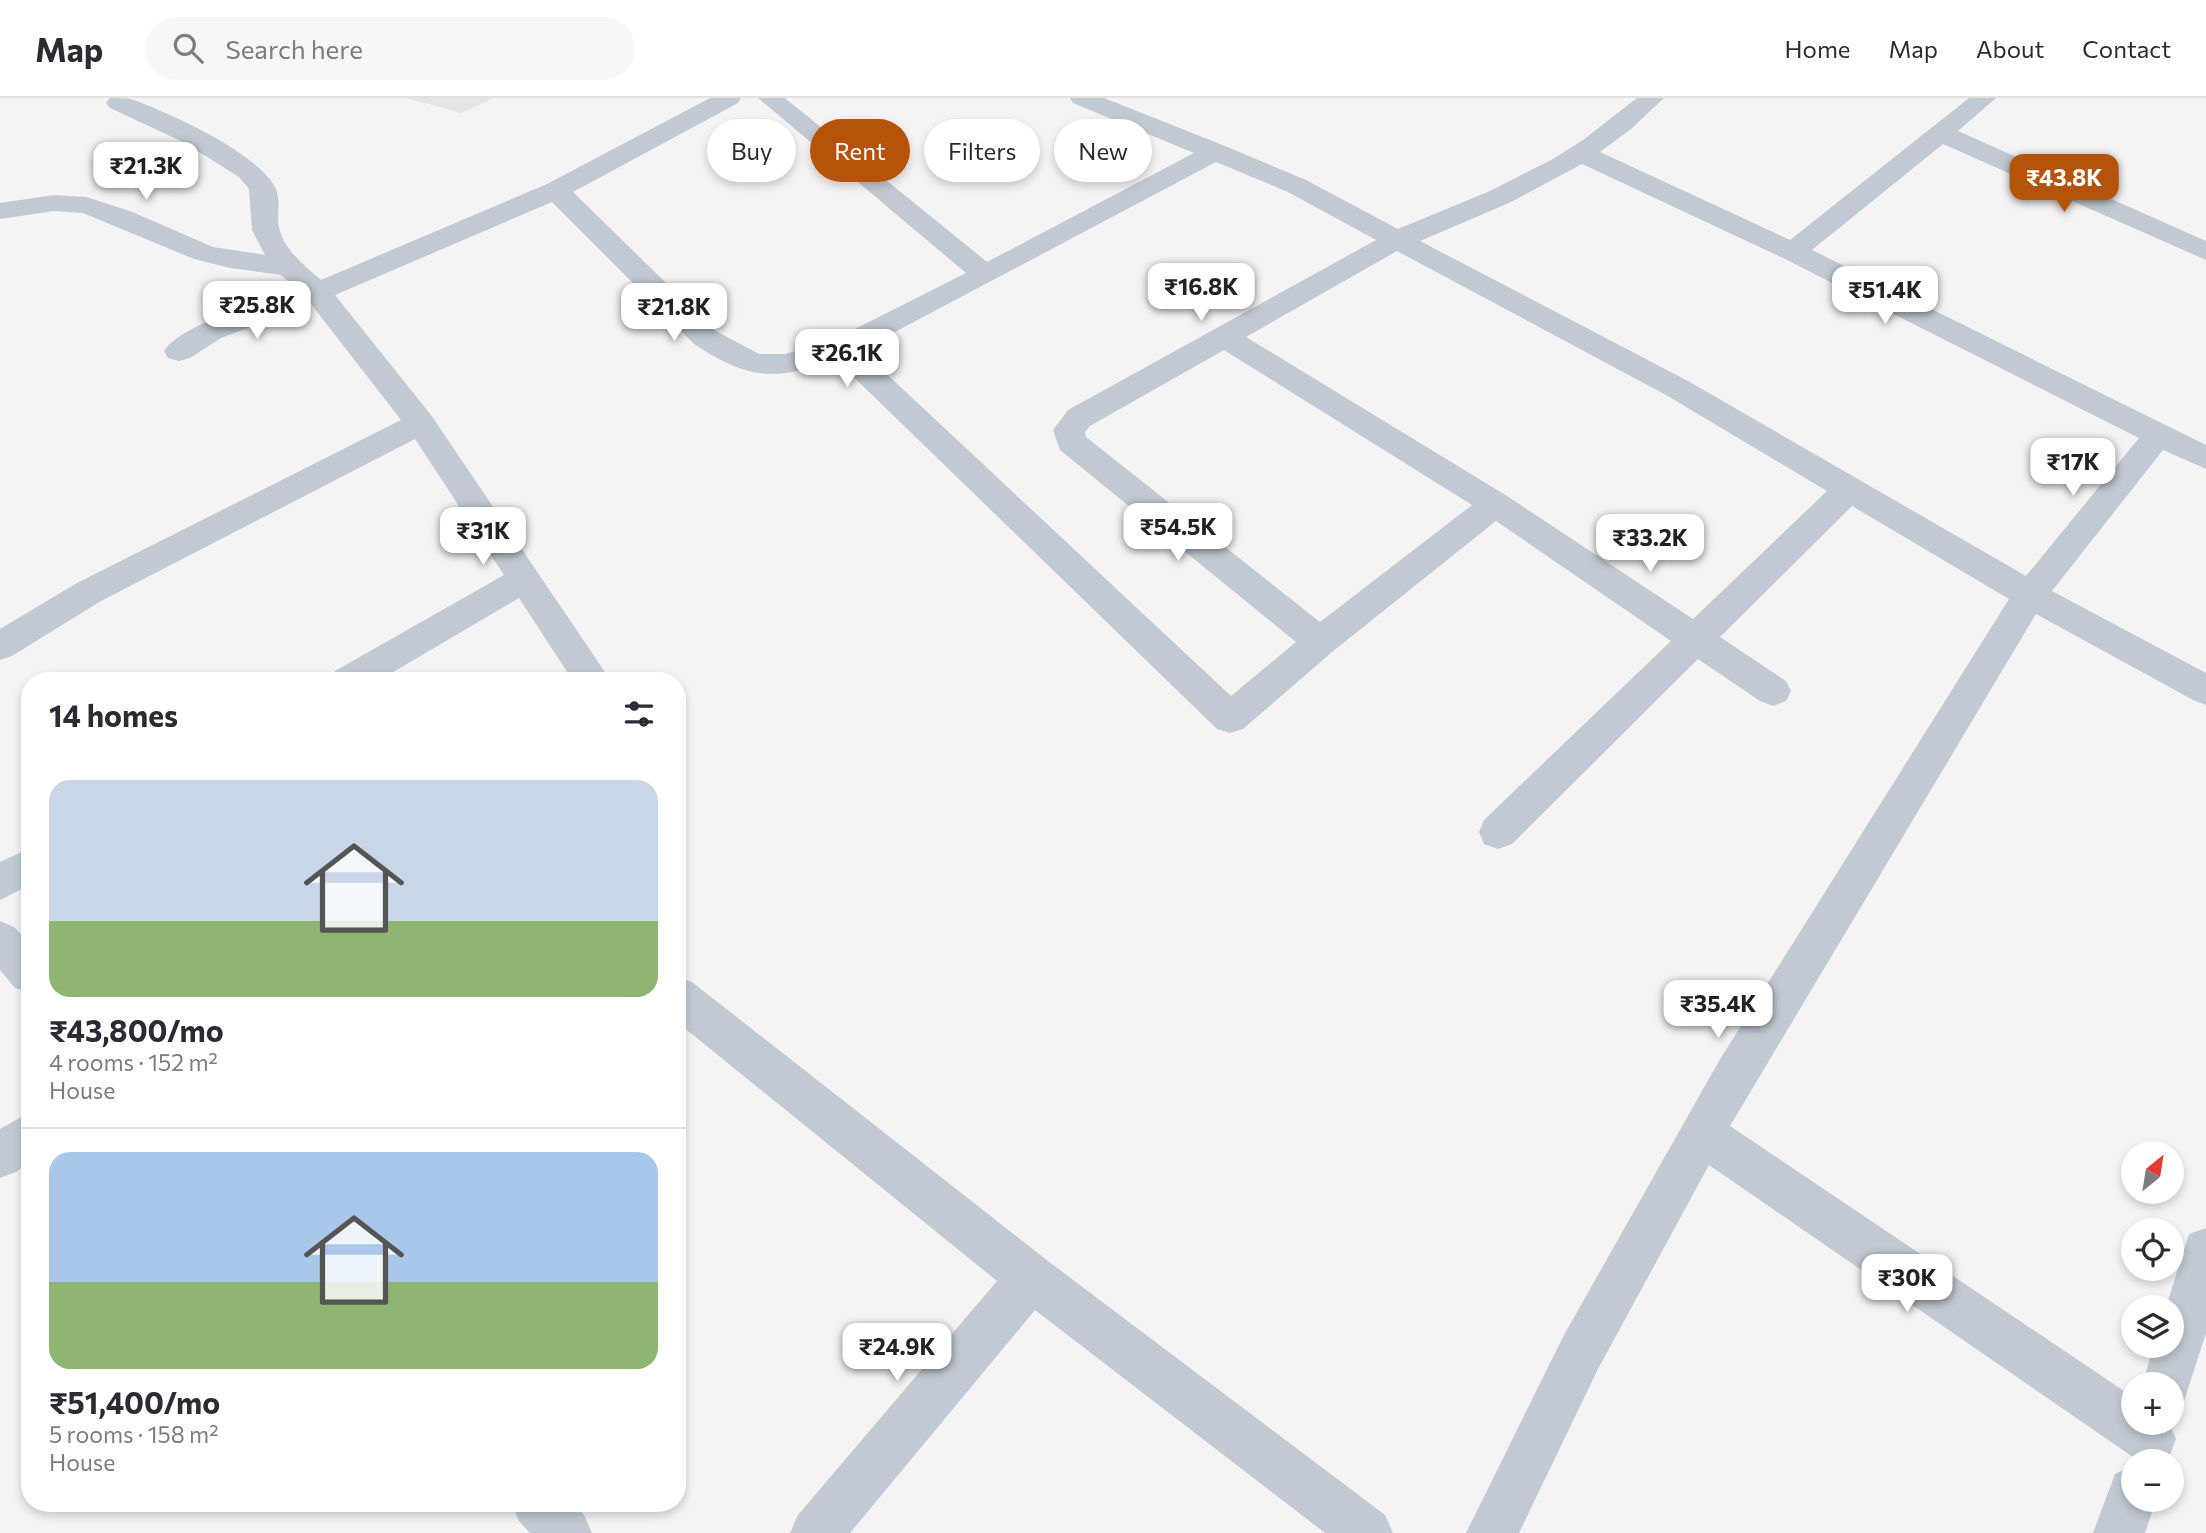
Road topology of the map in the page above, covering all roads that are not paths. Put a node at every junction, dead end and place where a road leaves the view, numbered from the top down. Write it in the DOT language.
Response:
graph roads {
  1 [pos="729,98"];
  2 [pos="770,98"];
  3 [pos="1082,98"];
  4 [pos="1652,98"];
  5 [pos="1984,98"];
  6 [pos="119,103"];
  7 [pos="1941,133"];
  8 [pos="1216,152"];
  9 [pos="1583,154"];
  10 [pos="556,190"];
  11 [pos="0,211"];
  12 [pos="1397,240"];
  13 [pos="2206,251"];
  14 [pos="1793,252"];
  15 [pos="291,267"];
  16 [pos="985,275"];
  17 [pos="317,292"];
  18 [pos="1226,338"];
  19 [pos="841,348"];
  20 [pos="179,351"];
  21 [pos="419,423"];
  22 [pos="2158,435"];
  23 [pos="2206,458"];
  24 [pos="1850,488"];
  25 [pos="1495,504"];
  26 [pos="524,579"];
  27 [pos="2030,595"];
  28 [pos="1696,638"];
  29 [pos="1320,642"];
  30 [pos="0,646"];
  31 [pos="364,672"];
  32 [pos="587,672"];
  33 [pos="2206,690"];
  34 [pos="1773,691"];
  35 [pos="1498,832"];
  36 [pos="21,870"];
  37 [pos="0,882"];
  38 [pos="0,940"];
  39 [pos="21,964"];
  40 [pos="686,1003"];
  41 [pos="1702,1133"];
  42 [pos="21,1141"];
  43 [pos="0,1156"];
  44 [pos="2206,1251"];
  45 [pos="1031,1278"];
  46 [pos="2171,1372"];
  47 [pos="2150,1441"];
  48 [pos="546,1512"];
  49 [pos="2126,1512"];
  50 [pos="566,1533"];
  51 [pos="816,1533"];
  52 [pos="1367,1533"];
  53 [pos="1492,1533"];
  54 [pos="2119,1533"];
  1 -- 10 [label="street"];
  2 -- 16 [label="street"];
  3 -- 8 [label="street"];
  4 -- 9 [label="street"];
  5 -- 7 [label="street"];
  6 -- 15 [label="street"];
  7 -- 13 [label="street"];
  7 -- 14 [label="street"];
  8 -- 12 [label="street"];
  8 -- 16 [label="street"];
  9 -- 12 [label="street"];
  9 -- 14 [label="street"];
  10 -- 17 [label="street"];
  10 -- 19 [label="street"];
  11 -- 15 [label="street"];
  12 -- 18 [label="street"];
  12 -- 24 [label="street"];
  14 -- 22 [label="street"];
  15 -- 17 [label="street"];
  16 -- 19 [label="street"];
  17 -- 20 [label="street"];
  17 -- 21 [label="street"];
  18 -- 25 [label="street"];
  18 -- 29 [label="street"];
  19 -- 29 [label="street"];
  21 -- 26 [label="street"];
  21 -- 30 [label="street"];
  22 -- 23 [label="street"];
  22 -- 27 [label="street"];
  24 -- 27 [label="street"];
  24 -- 28 [label="street"];
  25 -- 28 [label="street"];
  25 -- 29 [label="street"];
  26 -- 31 [label="street"];
  26 -- 32 [label="street"];
  27 -- 33 [label="street"];
  27 -- 41 [label="street"];
  28 -- 34 [label="street"];
  28 -- 35 [label="street"];
  36 -- 37 [label="street"];
  38 -- 39 [label="street"];
  40 -- 45 [label="street"];
  41 -- 47 [label="street"];
  41 -- 53 [label="street"];
  42 -- 43 [label="street"];
  44 -- 46 [label="street"];
  45 -- 51 [label="street"];
  45 -- 52 [label="street"];
  48 -- 50 [label="street"];
  49 -- 54 [label="street"];
}
